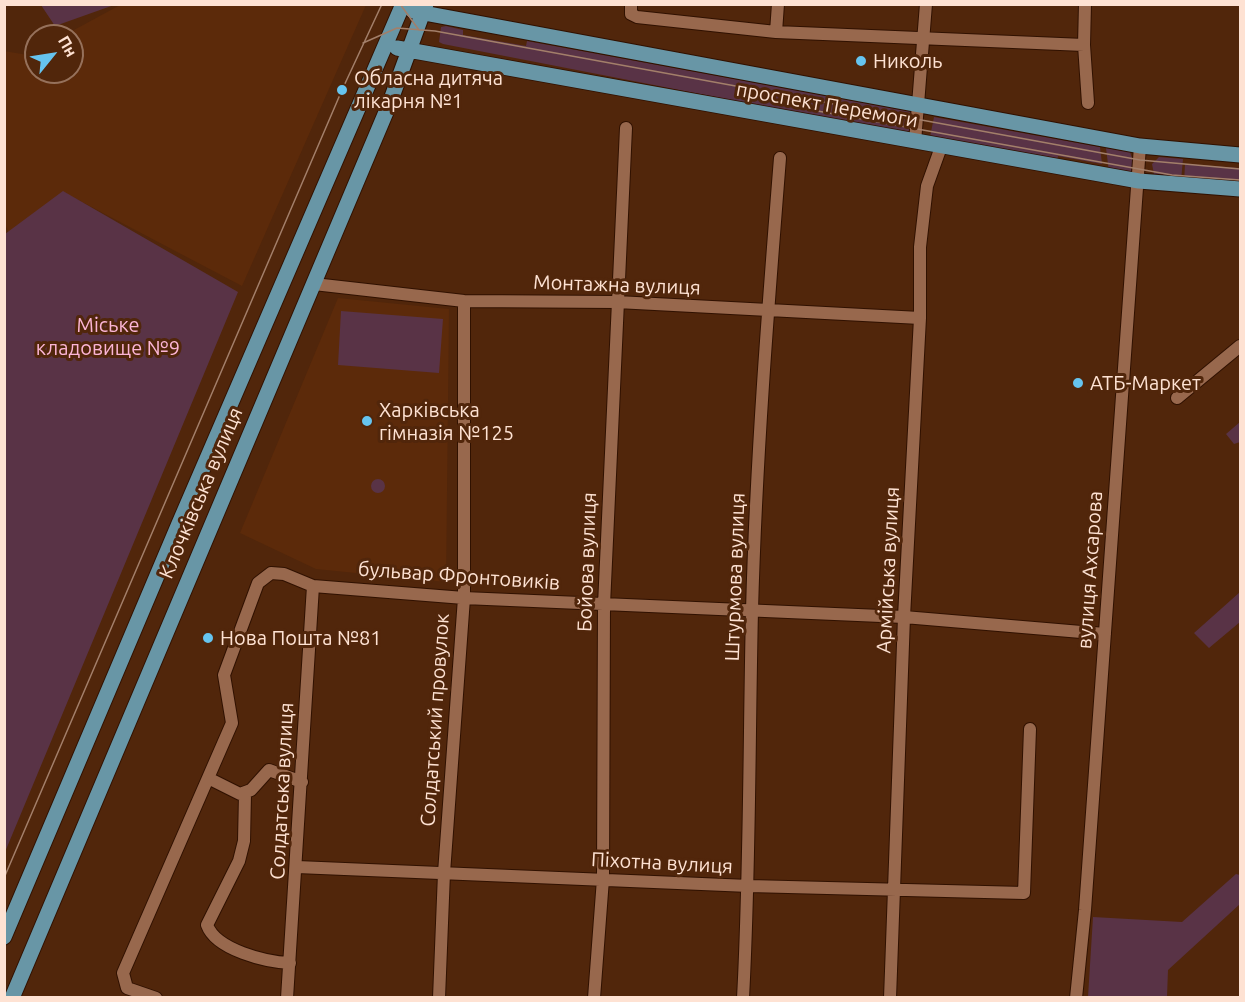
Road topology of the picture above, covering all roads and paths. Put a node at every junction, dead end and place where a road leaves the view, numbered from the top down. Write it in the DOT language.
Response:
graph roads {
  1 [pos="778,4"];
  2 [pos="926,4"];
  3 [pos="1084,4"];
  4 [pos="402,6"];
  5 [pos="424,9"];
  6 [pos="632,10"];
  7 [pos="776,32"];
  8 [pos="923,38"];
  9 [pos="385,45"];
  10 [pos="1084,45"];
  11 [pos="407,50"];
  12 [pos="1088,103"];
  13 [pos="919,105"];
  14 [pos="626,128"];
  15 [pos="915,142"];
  16 [pos="1140,146"];
  17 [pos="941,147"];
  18 [pos="1240,155"];
  19 [pos="780,158"];
  20 [pos="1139,181"];
  21 [pos="1240,189"];
  22 [pos="314,284"];
  23 [pos="464,301"];
  24 [pos="616,302"];
  25 [pos="768,310"];
  26 [pos="920,318"];
  27 [pos="1240,346"];
  28 [pos="1177,398"];
  29 [pos="313,586"];
  30 [pos="464,598"];
  31 [pos="604,605"];
  32 [pos="752,610"];
  33 [pos="904,617"];
  34 [pos="1105,634"];
  35 [pos="1030,729"];
  36 [pos="208,778"];
  37 [pos="302,782"];
  38 [pos="245,794"];
  39 [pos="297,867"];
  40 [pos="444,873"];
  41 [pos="603,879"];
  42 [pos="749,886"];
  43 [pos="894,890"];
  44 [pos="4,937"];
  45 [pos="290,963"];
  46 [pos="12,998"];
  47 [pos="156,998"];
  48 [pos="287,998"];
  49 [pos="439,998"];
  50 [pos="594,998"];
  51 [pos="743,998"];
  52 [pos="890,998"];
  53 [pos="1076,998"];
  1 -- 7 [label="street"];
  2 -- 8 [label="street"];
  3 -- 10 [label="street"];
  4 -- 5 [label="main road, проспект Перемоги"];
  4 -- 9 [label="main road, Клочківська вулиця"];
  5 -- 11 [label="main road, Клочківська вулиця"];
  5 -- 13 [label="main road, проспект Перемоги"];
  6 -- 7 [label="street"];
  7 -- 8 [label="street"];
  8 -- 10 [label="street"];
  8 -- 13 [label="street"];
  9 -- 11 [label="main road, проспект Перемоги"];
  9 -- 44 [label="main road, Клочківська вулиця"];
  10 -- 12 [label="street"];
  11 -- 15 [label="main road, проспект Перемоги"];
  11 -- 22 [label="main road, Клочківська вулиця"];
  13 -- 15 [label="street"];
  13 -- 16 [label="main road, проспект Перемоги"];
  14 -- 24 [label="street, Бойова вулиця"];
  15 -- 17 [label="main road, проспект Перемоги"];
  16 -- 18 [label="main road, проспект Перемоги"];
  16 -- 20 [label="street, вулиця Ахсарова"];
  17 -- 20 [label="main road, проспект Перемоги"];
  17 -- 26 [label="street, Армійська вулиця"];
  19 -- 25 [label="street, Штурмова вулиця"];
  20 -- 21 [label="main road, проспект Перемоги"];
  20 -- 34 [label="street, вулиця Ахсарова"];
  22 -- 23 [label="street, Монтажна вулиця"];
  22 -- 46 [label="main road, Клочківська вулиця"];
  23 -- 24 [label="street, Монтажна вулиця"];
  23 -- 30 [label="street, Солдатський провулок"];
  24 -- 25 [label="street, Монтажна вулиця"];
  24 -- 31 [label="street, Бойова вулиця"];
  25 -- 26 [label="street, Монтажна вулиця"];
  25 -- 32 [label="street, Штурмова вулиця"];
  26 -- 33 [label="street, Армійська вулиця"];
  27 -- 28 [label="street"];
  29 -- 30 [label="street, бульвар Фронтовиків"];
  29 -- 36 [label="street, бульвар Фронтовиків"];
  29 -- 37 [label="street, Солдатська вулиця"];
  30 -- 31 [label="street, бульвар Фронтовиків"];
  30 -- 40 [label="street, Солдатський провулок"];
  31 -- 32 [label="street, бульвар Фронтовиків"];
  31 -- 41 [label="street, Бойова вулиця"];
  32 -- 33 [label="street, бульвар Фронтовиків"];
  32 -- 42 [label="street, Штурмова вулиця"];
  33 -- 34 [label="street, бульвар Фронтовиків"];
  33 -- 43 [label="street, Армійська вулиця"];
  34 -- 53 [label="street, вулиця Ахсарова"];
  35 -- 43 [label="street, Піхотна вулиця"];
  36 -- 38 [label="street"];
  36 -- 47 [label="street, бульвар Фронтовиків"];
  37 -- 38 [label="street"];
  37 -- 39 [label="street, Солдатська вулиця"];
  38 -- 45 [label="street"];
  39 -- 40 [label="street, Піхотна вулиця"];
  39 -- 45 [label="street, Солдатська вулиця"];
  40 -- 41 [label="street, Піхотна вулиця"];
  40 -- 49 [label="street, Солдатський провулок"];
  41 -- 42 [label="street, Піхотна вулиця"];
  41 -- 50 [label="street, Бойова вулиця"];
  42 -- 43 [label="street, Піхотна вулиця"];
  42 -- 51 [label="street, Штурмова вулиця"];
  43 -- 52 [label="street, Армійська вулиця"];
  45 -- 48 [label="street, Солдатська вулиця"];
}
